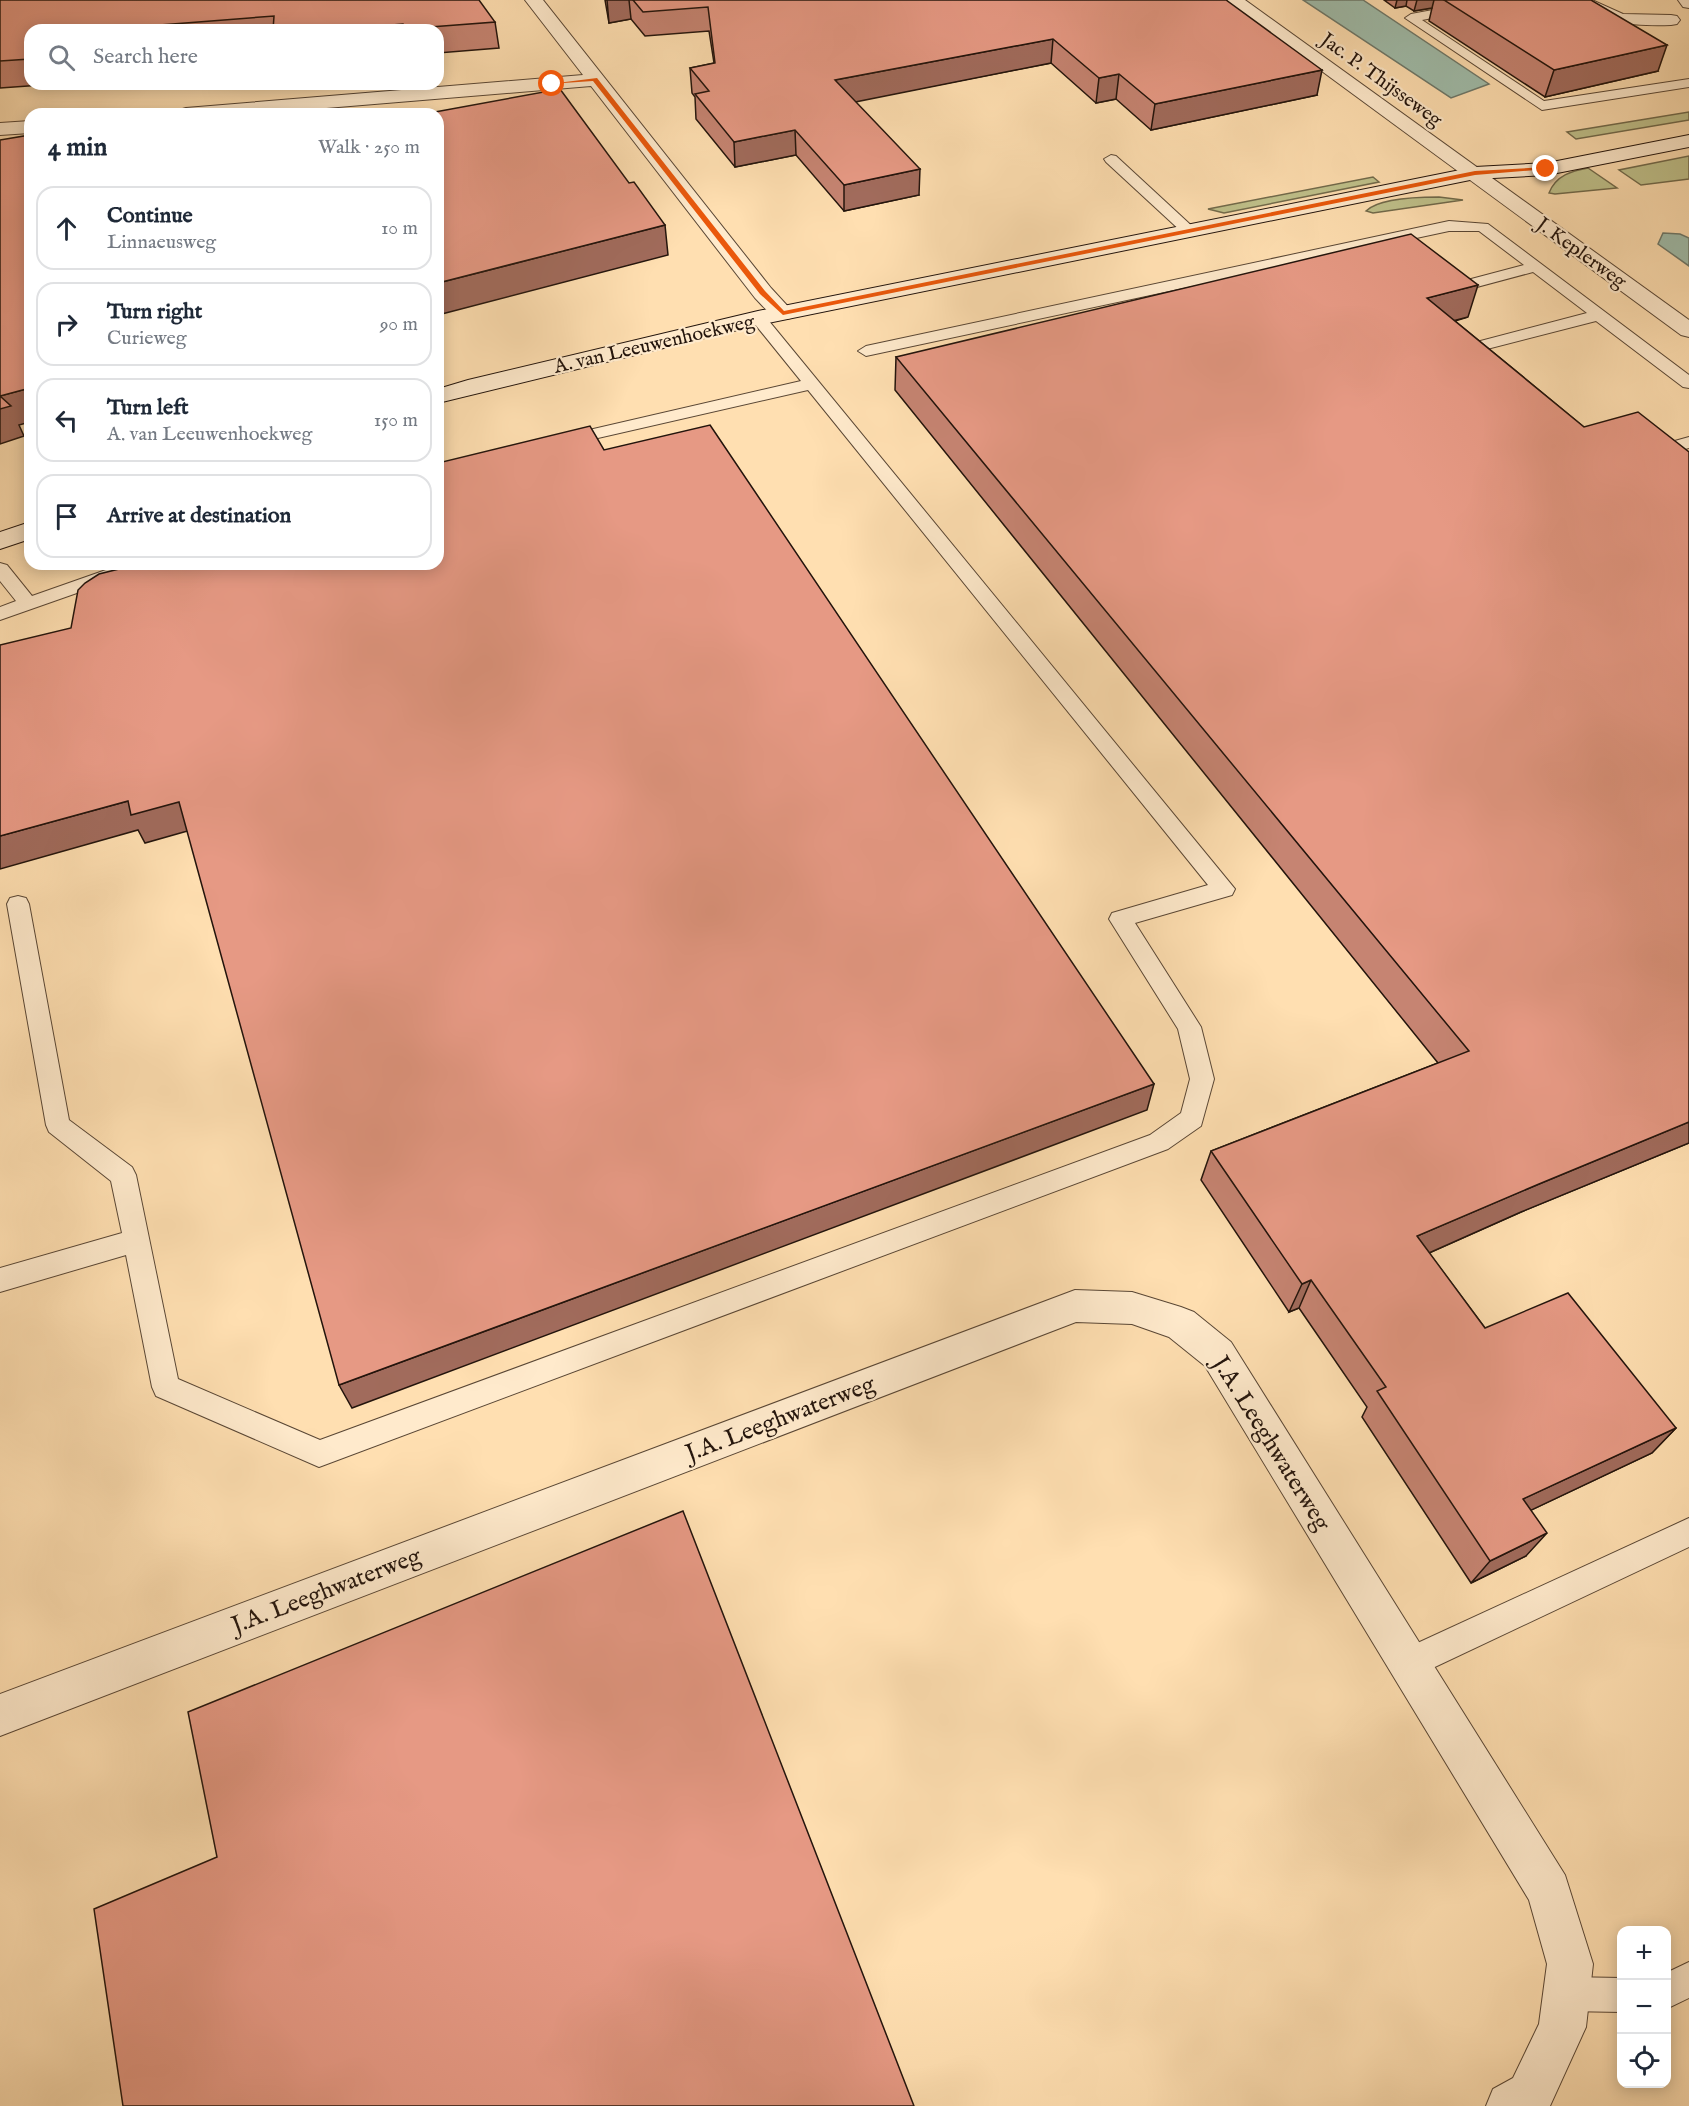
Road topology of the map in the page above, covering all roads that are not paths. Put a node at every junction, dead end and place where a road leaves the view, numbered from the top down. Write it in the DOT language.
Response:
graph roads {
  1 [pos="534,0"];
  2 [pos="1234,0"];
  3 [pos="1507,0"];
  4 [pos="1579,0"];
  5 [pos="1689,13"];
  6 [pos="1671,20"];
  7 [pos="1689,31"];
  8 [pos="595,80"];
  9 [pos="1689,83"];
  10 [pos="258,108"];
  11 [pos="24,127"];
  12 [pos="1689,127"];
  13 [pos="0,129"];
  14 [pos="1689,141"];
  15 [pos="1111,159"];
  16 [pos="1475,173"];
  17 [pos="1189,231"];
  18 [pos="1536,267"];
  19 [pos="1447,290"];
  20 [pos="783,313"];
  21 [pos="1599,315"];
  22 [pos="758,318"];
  23 [pos="1689,330"];
  24 [pos="866,351"];
  25 [pos="1456,352"];
  26 [pos="1689,383"];
  27 [pos="812,384"];
  28 [pos="444,394"];
  29 [pos="1689,442"];
  30 [pos="546,445"];
  31 [pos="1652,453"];
  32 [pos="24,532"];
  33 [pos="0,541"];
  34 [pos="0,569"];
  35 [pos="124,570"];
  36 [pos="28,603"];
  37 [pos="0,614"];
  38 [pos="18,904"];
  39 [pos="136,1240"];
  40 [pos="0,1280"];
  41 [pos="1689,1532"];
  42 [pos="1409,1663"];
  43 [pos="0,1714"];
  44 [pos="1689,1979"];
  45 [pos="1671,1989"];
  46 [pos="1566,1994"];
  47 [pos="1617,1995"];
  48 [pos="1531,2099"];
  1 -- 8 [label="street"];
  2 -- 16 [label="street, Jac. P. Thijsseweg"];
  3 -- 9 [label="lane"];
  4 -- 6 [label="street"];
  5 -- 6 [label="street"];
  6 -- 7 [label="street"];
  8 -- 10 [label="street"];
  8 -- 20 [label="street"];
  11 -- 13 [label="street"];
  12 -- 16 [label="street, A. van Leeuwenhoekweg"];
  14 -- 16 [label="street, A. van Leeuwenhoekweg"];
  15 -- 17 [label="lane"];
  16 -- 17 [label="street, A. van Leeuwenhoekweg"];
  16 -- 23 [label="street, J. Keplerweg"];
  17 -- 20 [label="street, A. van Leeuwenhoekweg"];
  18 -- 19 [label="lane"];
  18 -- 21 [label="lane"];
  18 -- 24 [label="lane"];
  20 -- 22 [label="street, A. van Leeuwenhoekweg"];
  21 -- 25 [label="lane"];
  21 -- 26 [label="lane"];
  22 -- 27 [label="lane"];
  22 -- 28 [label="street, A. van Leeuwenhoekweg"];
  27 -- 30 [label="lane"];
  27 -- 39 [label="lane"];
  29 -- 31 [label="lane"];
  32 -- 33 [label="street"];
  34 -- 36 [label="lane"];
  35 -- 36 [label="lane"];
  36 -- 37 [label="lane"];
  38 -- 39 [label="lane"];
  39 -- 40 [label="lane"];
  41 -- 42 [label="lane"];
  42 -- 43 [label="street, J.A. Leeghwaterweg"];
  42 -- 46 [label="street, J.A. Leeghwaterweg"];
  44 -- 45 [label="lane"];
  46 -- 47 [label="lane"];
  46 -- 48 [label="street, J.A. Leeghwaterweg"];
}
